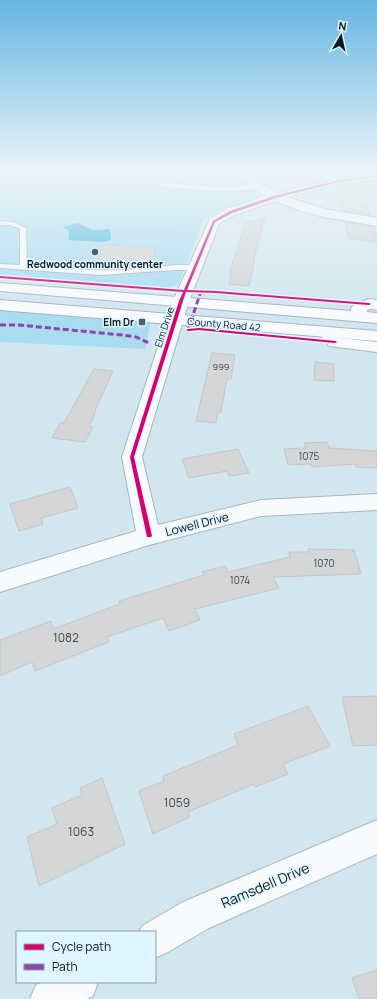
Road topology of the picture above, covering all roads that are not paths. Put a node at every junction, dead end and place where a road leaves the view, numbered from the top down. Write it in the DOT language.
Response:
graph roads {
  1 [pos="218,220"];
  2 [pos="363,220"];
  3 [pos="377,222"];
  4 [pos="2,223"];
  5 [pos="0,266"];
  6 [pos="24,266"];
  7 [pos="195,268"];
  8 [pos="0,287"];
  9 [pos="182,301"];
  10 [pos="0,305"];
  11 [pos="377,305"];
  12 [pos="360,316"];
  13 [pos="377,318"];
  14 [pos="175,319"];
  15 [pos="326,332"];
  16 [pos="377,336"];
  17 [pos="377,347"];
  18 [pos="377,502"];
  19 [pos="149,536"];
  20 [pos="0,582"];
  21 [pos="377,837"];
  22 [pos="156,937"];
  23 [pos="78,983"];
  24 [pos="50,999"];
  1 -- 7 [label="main road, Elm Drive"];
  2 -- 3 [label="main road"];
  4 -- 6 [label="lane"];
  5 -- 6 [label="lane"];
  6 -- 7 [label="lane"];
  7 -- 9 [label="main road, Elm Drive"];
  8 -- 9 [label="main road, County Road 42"];
  9 -- 12 [label="main road, County Road 42"];
  9 -- 14 [label="main road, Elm Drive"];
  10 -- 14 [label="main road, County Road 42"];
  11 -- 12 [label="main road"];
  12 -- 13 [label="main road, County Road 42"];
  14 -- 15 [label="main road, County Road 42"];
  14 -- 19 [label="main road, Elm Drive"];
  15 -- 16 [label="main road, County Road 42"];
  15 -- 17 [label="main road"];
  18 -- 19 [label="main road, Lowell Drive"];
  19 -- 20 [label="main road, Lowell Drive"];
  21 -- 22 [label="main road, Ramsdell Drive"];
  23 -- 24 [label="main road"];
}
